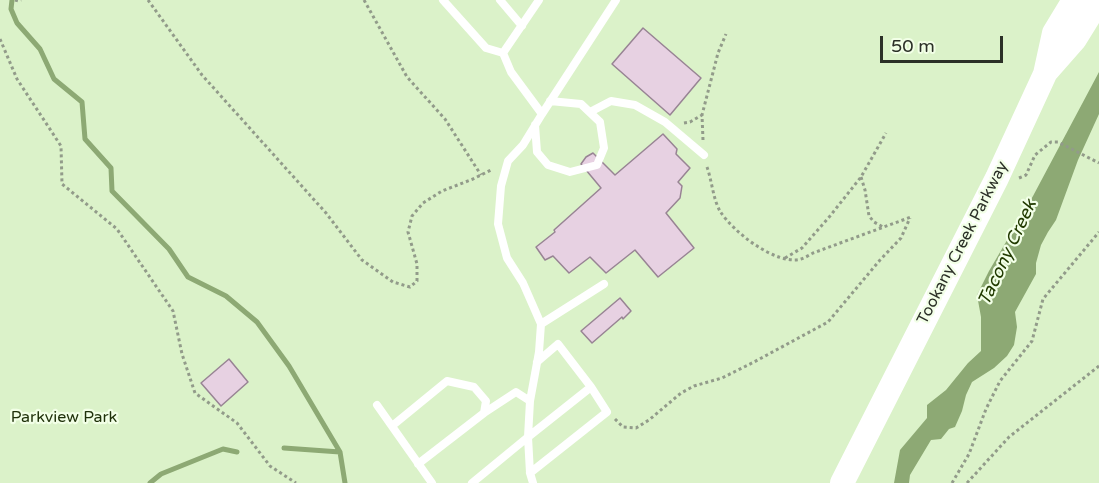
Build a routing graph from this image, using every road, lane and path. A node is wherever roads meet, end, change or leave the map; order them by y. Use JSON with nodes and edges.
{"nodes":[{"id":1,"x":148,"y":0,"type":"edge"},
{"id":2,"x":364,"y":0,"type":"edge"},
{"id":3,"x":443,"y":0,"type":"edge"},
{"id":4,"x":500,"y":0,"type":"edge"},
{"id":5,"x":539,"y":0,"type":"edge"},
{"id":6,"x":615,"y":0,"type":"edge"},
{"id":7,"x":1074,"y":0,"type":"edge"},
{"id":8,"x":1099,"y":0,"type":"edge"},
{"id":9,"x":522,"y":26,"type":"junction"},
{"id":10,"x":726,"y":34,"type":"dead end"},
{"id":11,"x":0,"y":39,"type":"edge"},
{"id":12,"x":503,"y":53,"type":"junction"},
{"id":13,"x":1045,"y":74,"type":"junction"},
{"id":14,"x":550,"y":101,"type":"junction"},
{"id":15,"x":590,"y":112,"type":"junction"},
{"id":16,"x":542,"y":114,"type":"junction"},
{"id":17,"x":702,"y":115,"type":"junction"},
{"id":18,"x":535,"y":125,"type":"junction"},
{"id":19,"x":670,"y":127,"type":"junction"},
{"id":20,"x":886,"y":133,"type":"dead end"},
{"id":21,"x":704,"y":155,"type":"junction"},
{"id":22,"x":508,"y":161,"type":"junction"},
{"id":23,"x":1099,"y":163,"type":"edge"},
{"id":24,"x":482,"y":175,"type":"junction"},
{"id":25,"x":861,"y":177,"type":"junction"},
{"id":26,"x":997,"y":178,"type":"junction"},
{"id":27,"x":883,"y":227,"type":"junction"},
{"id":28,"x":1099,"y":232,"type":"edge"},
{"id":29,"x":783,"y":259,"type":"junction"},
{"id":30,"x":604,"y":284,"type":"dead end"},
{"id":31,"x":541,"y":324,"type":"junction"},
{"id":32,"x":537,"y":362,"type":"junction"},
{"id":33,"x":1099,"y":366,"type":"edge"},
{"id":34,"x":591,"y":387,"type":"junction"},
{"id":35,"x":530,"y":401,"type":"junction"},
{"id":36,"x":377,"y":405,"type":"dead end"},
{"id":37,"x":608,"y":412,"type":"junction"},
{"id":38,"x":484,"y":413,"type":"junction"},
{"id":39,"x":392,"y":426,"type":"junction"},
{"id":40,"x":528,"y":437,"type":"junction"},
{"id":41,"x":418,"y":464,"type":"junction"},
{"id":42,"x":530,"y":473,"type":"junction"},
{"id":43,"x":296,"y":483,"type":"edge"},
{"id":44,"x":432,"y":483,"type":"edge"},
{"id":45,"x":472,"y":483,"type":"edge"},
{"id":46,"x":533,"y":483,"type":"edge"},
{"id":47,"x":842,"y":483,"type":"edge"},
{"id":48,"x":952,"y":483,"type":"edge"},
{"id":49,"x":967,"y":483,"type":"edge"}],
"edges":[{"from":1,"to":24,"type":"path"},
{"from":2,"to":24,"type":"path"},
{"from":3,"to":12,"type":"lane"},
{"from":4,"to":9,"type":"lane"},
{"from":5,"to":9,"type":"lane"},
{"from":6,"to":14,"type":"lane"},
{"from":7,"to":13,"type":"main road","name":"Tookany Creek Parkway"},
{"from":8,"to":13,"type":"main road"},
{"from":9,"to":12,"type":"lane"},
{"from":10,"to":17,"type":"path"},
{"from":11,"to":43,"type":"path"},
{"from":12,"to":16,"type":"lane"},
{"from":13,"to":26,"type":"main road","name":"Tookany Creek Parkway"},
{"from":14,"to":15,"type":"lane"},
{"from":14,"to":16,"type":"lane"},
{"from":15,"to":18,"type":"lane"},
{"from":15,"to":19,"type":"lane"},
{"from":16,"to":18,"type":"lane"},
{"from":17,"to":19,"type":"path"},
{"from":17,"to":21,"type":"path"},
{"from":18,"to":22,"type":"lane"},
{"from":19,"to":21,"type":"lane"},
{"from":20,"to":25,"type":"path"},
{"from":21,"to":29,"type":"path"},
{"from":22,"to":24,"type":"path"},
{"from":22,"to":31,"type":"lane"},
{"from":23,"to":26,"type":"path"},
{"from":25,"to":27,"type":"path"},
{"from":25,"to":29,"type":"path"},
{"from":26,"to":47,"type":"main road","name":"Tookany Creek Parkway"},
{"from":27,"to":29,"type":"path"},
{"from":27,"to":37,"type":"path"},
{"from":28,"to":48,"type":"path"},
{"from":30,"to":31,"type":"lane"},
{"from":31,"to":32,"type":"lane"},
{"from":32,"to":34,"type":"lane"},
{"from":32,"to":35,"type":"lane"},
{"from":33,"to":49,"type":"path"},
{"from":34,"to":37,"type":"lane"},
{"from":34,"to":40,"type":"lane"},
{"from":35,"to":38,"type":"lane"},
{"from":35,"to":40,"type":"lane"},
{"from":36,"to":39,"type":"lane"},
{"from":37,"to":42,"type":"lane"},
{"from":38,"to":39,"type":"lane"},
{"from":38,"to":41,"type":"lane"},
{"from":39,"to":41,"type":"lane"},
{"from":40,"to":42,"type":"lane"},
{"from":40,"to":45,"type":"lane"},
{"from":41,"to":44,"type":"lane"},
{"from":42,"to":46,"type":"lane"}]}
